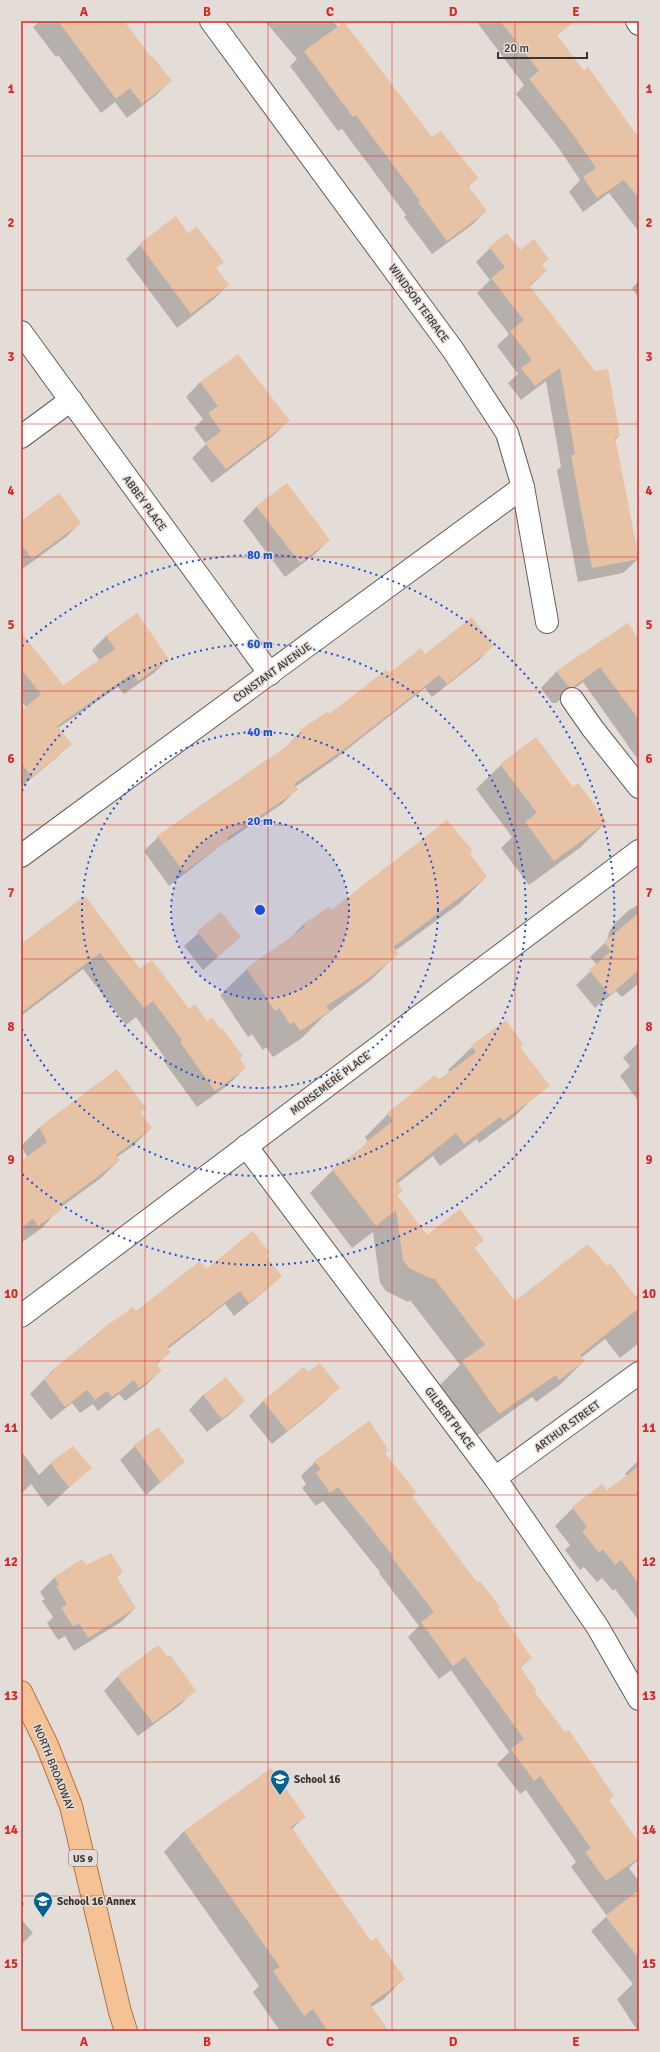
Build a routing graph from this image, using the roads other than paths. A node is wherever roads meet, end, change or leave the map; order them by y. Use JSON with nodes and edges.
{"nodes":[{"id":1,"x":211,"y":21,"type":"edge"},
{"id":2,"x":637,"y":21,"type":"edge"},
{"id":3,"x":639,"y":24,"type":"edge"},
{"id":4,"x":21,"y":332,"type":"edge"},
{"id":5,"x":71,"y":400,"type":"junction"},
{"id":6,"x":21,"y":438,"type":"edge"},
{"id":7,"x":523,"y":487,"type":"junction"},
{"id":8,"x":547,"y":622,"type":"dead end"},
{"id":9,"x":270,"y":674,"type":"junction"},
{"id":10,"x":572,"y":699,"type":"dead end"},
{"id":11,"x":639,"y":786,"type":"edge"},
{"id":12,"x":639,"y":852,"type":"edge"},
{"id":13,"x":21,"y":856,"type":"edge"},
{"id":14,"x":246,"y":1146,"type":"junction"},
{"id":15,"x":21,"y":1316,"type":"edge"},
{"id":16,"x":639,"y":1373,"type":"edge"},
{"id":17,"x":495,"y":1478,"type":"junction"},
{"id":18,"x":21,"y":1692,"type":"edge"},
{"id":19,"x":639,"y":1699,"type":"edge"},
{"id":20,"x":126,"y":2031,"type":"edge"}],
"edges":[{"from":1,"to":7,"type":"street","name":"WINDSOR TERRACE"},
{"from":2,"to":3,"type":"street"},
{"from":4,"to":5,"type":"street","name":"ABBEY PLACE"},
{"from":5,"to":6,"type":"street"},
{"from":5,"to":9,"type":"street","name":"ABBEY PLACE"},
{"from":7,"to":8,"type":"street","name":"WINDSOR TERRACE"},
{"from":7,"to":9,"type":"street","name":"CONSTANT AVENUE"},
{"from":9,"to":13,"type":"street","name":"CONSTANT AVENUE"},
{"from":10,"to":11,"type":"street"},
{"from":12,"to":14,"type":"street","name":"MORSEMERE PLACE"},
{"from":14,"to":15,"type":"street","name":"MORSEMERE PLACE"},
{"from":14,"to":17,"type":"street","name":"GILBERT PLACE"},
{"from":16,"to":17,"type":"street","name":"ARTHUR STREET"},
{"from":17,"to":19,"type":"street","name":"GILBERT PLACE"},
{"from":18,"to":20,"type":"main road","name":"NORTH BROADWAY","number":"US 9"}]}
